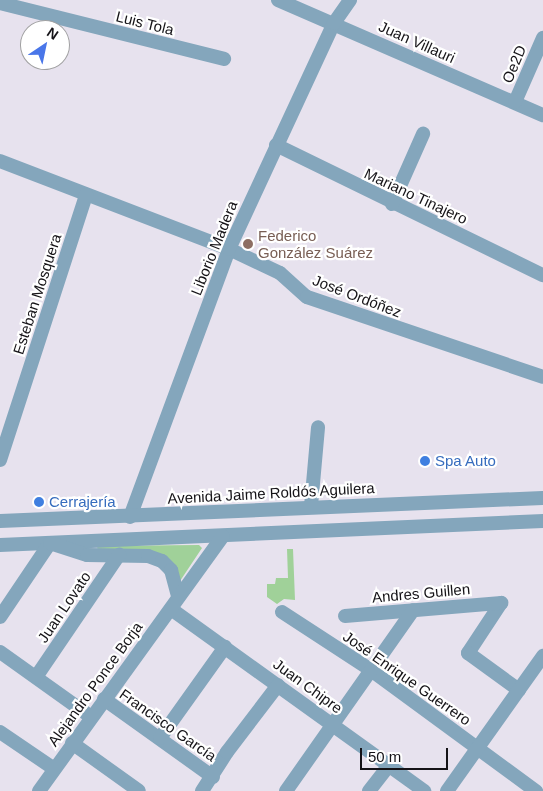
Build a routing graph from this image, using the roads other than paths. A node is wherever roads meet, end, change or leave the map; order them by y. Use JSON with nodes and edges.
{"nodes":[{"id":1,"x":278,"y":0,"type":"edge"},
{"id":2,"x":350,"y":0,"type":"edge"},
{"id":3,"x":0,"y":3,"type":"edge"},
{"id":4,"x":334,"y":23,"type":"junction"},
{"id":5,"x":543,"y":38,"type":"edge"},
{"id":6,"x":224,"y":59,"type":"dead end"},
{"id":7,"x":515,"y":102,"type":"junction"},
{"id":8,"x":543,"y":115,"type":"edge"},
{"id":9,"x":423,"y":134,"type":"dead end"},
{"id":10,"x":276,"y":145,"type":"junction"},
{"id":11,"x":0,"y":162,"type":"edge"},
{"id":12,"x":86,"y":195,"type":"junction"},
{"id":13,"x":392,"y":204,"type":"junction"},
{"id":14,"x":230,"y":249,"type":"junction"},
{"id":15,"x":543,"y":275,"type":"edge"},
{"id":16,"x":543,"y":377,"type":"edge"},
{"id":17,"x":318,"y":427,"type":"dead end"},
{"id":18,"x":0,"y":460,"type":"edge"},
{"id":19,"x":528,"y":498,"type":"junction"},
{"id":20,"x":543,"y":498,"type":"edge"},
{"id":21,"x":429,"y":502,"type":"junction"},
{"id":22,"x":312,"y":506,"type":"junction"},
{"id":23,"x":130,"y":517,"type":"junction"},
{"id":24,"x":0,"y":522,"type":"edge"},
{"id":25,"x":539,"y":522,"type":"edge"},
{"id":26,"x":431,"y":526,"type":"junction"},
{"id":27,"x":223,"y":536,"type":"junction"},
{"id":28,"x":50,"y":543,"type":"junction"},
{"id":29,"x":0,"y":545,"type":"edge"},
{"id":30,"x":119,"y":555,"type":"junction"},
{"id":31,"x":175,"y":603,"type":"junction"},
{"id":32,"x":413,"y":610,"type":"junction"},
{"id":33,"x":282,"y":612,"type":"dead end"},
{"id":34,"x":345,"y":616,"type":"dead end"},
{"id":35,"x":0,"y":617,"type":"edge"},
{"id":36,"x":225,"y":647,"type":"junction"},
{"id":37,"x":0,"y":652,"type":"edge"},
{"id":38,"x":543,"y":656,"type":"edge"},
{"id":39,"x":371,"y":670,"type":"junction"},
{"id":40,"x":36,"y":677,"type":"junction"},
{"id":41,"x":278,"y":685,"type":"junction"},
{"id":42,"x":519,"y":690,"type":"junction"},
{"id":43,"x":104,"y":699,"type":"junction"},
{"id":44,"x":91,"y":717,"type":"junction"},
{"id":45,"x":334,"y":725,"type":"junction"},
{"id":46,"x":0,"y":732,"type":"edge"},
{"id":47,"x":160,"y":738,"type":"junction"},
{"id":48,"x":72,"y":743,"type":"junction"},
{"id":49,"x":478,"y":748,"type":"junction"},
{"id":50,"x":389,"y":765,"type":"junction"},
{"id":51,"x":54,"y":768,"type":"junction"},
{"id":52,"x":213,"y":777,"type":"junction"},
{"id":53,"x":543,"y":780,"type":"edge"},
{"id":54,"x":41,"y":790,"type":"edge"},
{"id":55,"x":139,"y":791,"type":"edge"},
{"id":56,"x":202,"y":791,"type":"edge"},
{"id":57,"x":286,"y":791,"type":"edge"},
{"id":58,"x":370,"y":791,"type":"edge"},
{"id":59,"x":424,"y":791,"type":"edge"},
{"id":60,"x":447,"y":791,"type":"edge"},
{"id":61,"x":536,"y":791,"type":"edge"}],
"edges":[{"from":1,"to":4,"type":"street","name":"Juan Villauri"},
{"from":2,"to":4,"type":"street","name":"Liborio Madera"},
{"from":3,"to":6,"type":"street","name":"Luis Tola"},
{"from":4,"to":7,"type":"street","name":"Juan Villauri"},
{"from":4,"to":10,"type":"street","name":"Liborio Madera"},
{"from":5,"to":7,"type":"street","name":"Oe2D"},
{"from":7,"to":8,"type":"street","name":"Juan Villauri"},
{"from":9,"to":13,"type":"street"},
{"from":10,"to":13,"type":"street","name":"Mariano Tinajero"},
{"from":10,"to":14,"type":"street","name":"Liborio Madera"},
{"from":11,"to":12,"type":"street","name":"José Ordóñez"},
{"from":12,"to":14,"type":"street","name":"José Ordóñez"},
{"from":12,"to":18,"type":"street","name":"Esteban Mosquera"},
{"from":13,"to":15,"type":"street","name":"Mariano Tinajero"},
{"from":14,"to":16,"type":"street","name":"José Ordóñez"},
{"from":14,"to":23,"type":"street","name":"Liborio Madera"},
{"from":17,"to":22,"type":"street"},
{"from":19,"to":20,"type":"street","name":"Avenida Jaime Roldós Aguilera"},
{"from":19,"to":21,"type":"street","name":"Avenida Jaime Roldós Aguilera"},
{"from":19,"to":25,"type":"street"},
{"from":21,"to":22,"type":"street","name":"Avenida Jaime Roldós Aguilera"},
{"from":21,"to":26,"type":"street"},
{"from":22,"to":23,"type":"street","name":"Avenida Jaime Roldós Aguilera"},
{"from":23,"to":24,"type":"street","name":"Avenida Jaime Roldós Aguilera"},
{"from":25,"to":26,"type":"street"},
{"from":26,"to":27,"type":"street"},
{"from":27,"to":28,"type":"street"},
{"from":27,"to":31,"type":"street","name":"Alejandro Ponce Borja"},
{"from":28,"to":29,"type":"street"},
{"from":28,"to":30,"type":"street"},
{"from":28,"to":35,"type":"street"},
{"from":30,"to":31,"type":"street"},
{"from":30,"to":40,"type":"street","name":"Juan Lovato"},
{"from":31,"to":36,"type":"street","name":"Juan Chipre"},
{"from":31,"to":43,"type":"street","name":"Alejandro Ponce Borja"},
{"from":32,"to":34,"type":"street","name":"Andres Guillen"},
{"from":32,"to":39,"type":"street"},
{"from":32,"to":42,"type":"street","name":"Andres Guillen"},
{"from":33,"to":39,"type":"street","name":"José Enrique Guerrero"},
{"from":36,"to":41,"type":"street","name":"Juan Chipre"},
{"from":36,"to":47,"type":"street"},
{"from":37,"to":40,"type":"street"},
{"from":38,"to":42,"type":"street"},
{"from":39,"to":45,"type":"street"},
{"from":39,"to":49,"type":"street","name":"José Enrique Guerrero"},
{"from":40,"to":44,"type":"street"},
{"from":41,"to":45,"type":"street","name":"Juan Chipre"},
{"from":41,"to":52,"type":"street"},
{"from":42,"to":49,"type":"street"},
{"from":43,"to":44,"type":"street","name":"Alejandro Ponce Borja"},
{"from":43,"to":47,"type":"street","name":"Francisco García"},
{"from":44,"to":48,"type":"street","name":"Alejandro Ponce Borja"},
{"from":45,"to":50,"type":"street","name":"Juan Chipre"},
{"from":45,"to":57,"type":"street"},
{"from":46,"to":51,"type":"street"},
{"from":47,"to":52,"type":"street","name":"Francisco García"},
{"from":48,"to":51,"type":"street","name":"Alejandro Ponce Borja"},
{"from":48,"to":55,"type":"street"},
{"from":49,"to":60,"type":"street"},
{"from":49,"to":61,"type":"street","name":"José Enrique Guerrero"},
{"from":50,"to":58,"type":"street"},
{"from":50,"to":59,"type":"street","name":"Juan Chipre"},
{"from":51,"to":54,"type":"street","name":"Alejandro Ponce Borja"},
{"from":52,"to":56,"type":"street"},
{"from":53,"to":61,"type":"street"}]}
